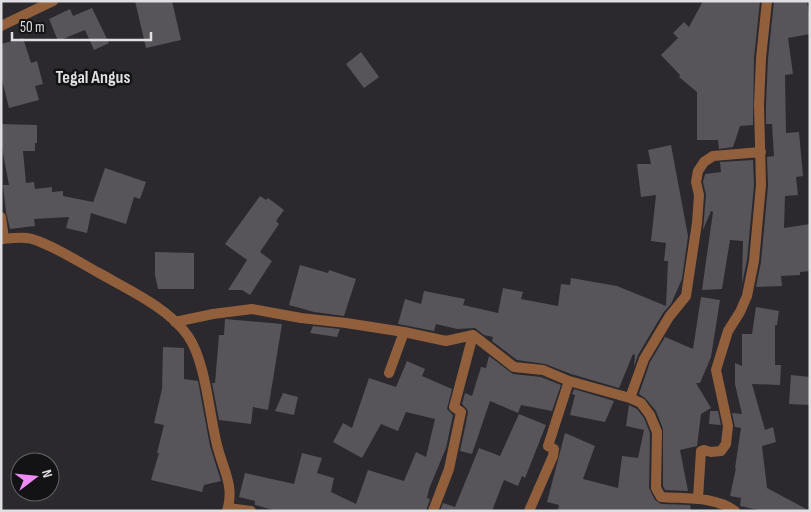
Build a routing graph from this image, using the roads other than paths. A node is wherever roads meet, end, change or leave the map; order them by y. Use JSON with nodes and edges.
{"nodes":[{"id":1,"x":53,"y":1,"type":"edge"},
{"id":2,"x":767,"y":1,"type":"edge"},
{"id":3,"x":1,"y":26,"type":"edge"},
{"id":4,"x":761,"y":152,"type":"junction"},
{"id":5,"x":1,"y":218,"type":"edge"},
{"id":6,"x":2,"y":239,"type":"edge"},
{"id":7,"x":175,"y":322,"type":"junction"},
{"id":8,"x":404,"y":332,"type":"junction"},
{"id":9,"x":473,"y":335,"type":"junction"},
{"id":10,"x":389,"y":373,"type":"dead end"},
{"id":11,"x":569,"y":381,"type":"junction"},
{"id":12,"x":630,"y":398,"type":"junction"},
{"id":13,"x":698,"y":498,"type":"junction"},
{"id":14,"x":227,"y":509,"type":"edge"},
{"id":15,"x":251,"y":511,"type":"edge"},
{"id":16,"x":433,"y":511,"type":"edge"},
{"id":17,"x":529,"y":511,"type":"edge"},
{"id":18,"x":735,"y":511,"type":"edge"}],
"edges":[{"from":1,"to":3,"type":"street"},
{"from":2,"to":4,"type":"street"},
{"from":4,"to":12,"type":"street"},
{"from":4,"to":13,"type":"street"},
{"from":5,"to":6,"type":"street"},
{"from":6,"to":7,"type":"street"},
{"from":7,"to":8,"type":"street"},
{"from":7,"to":14,"type":"street"},
{"from":8,"to":9,"type":"street"},
{"from":8,"to":10,"type":"street"},
{"from":9,"to":11,"type":"street"},
{"from":9,"to":16,"type":"street"},
{"from":11,"to":12,"type":"street"},
{"from":11,"to":17,"type":"street"},
{"from":12,"to":13,"type":"street"},
{"from":13,"to":18,"type":"street"},
{"from":14,"to":15,"type":"street"}]}
